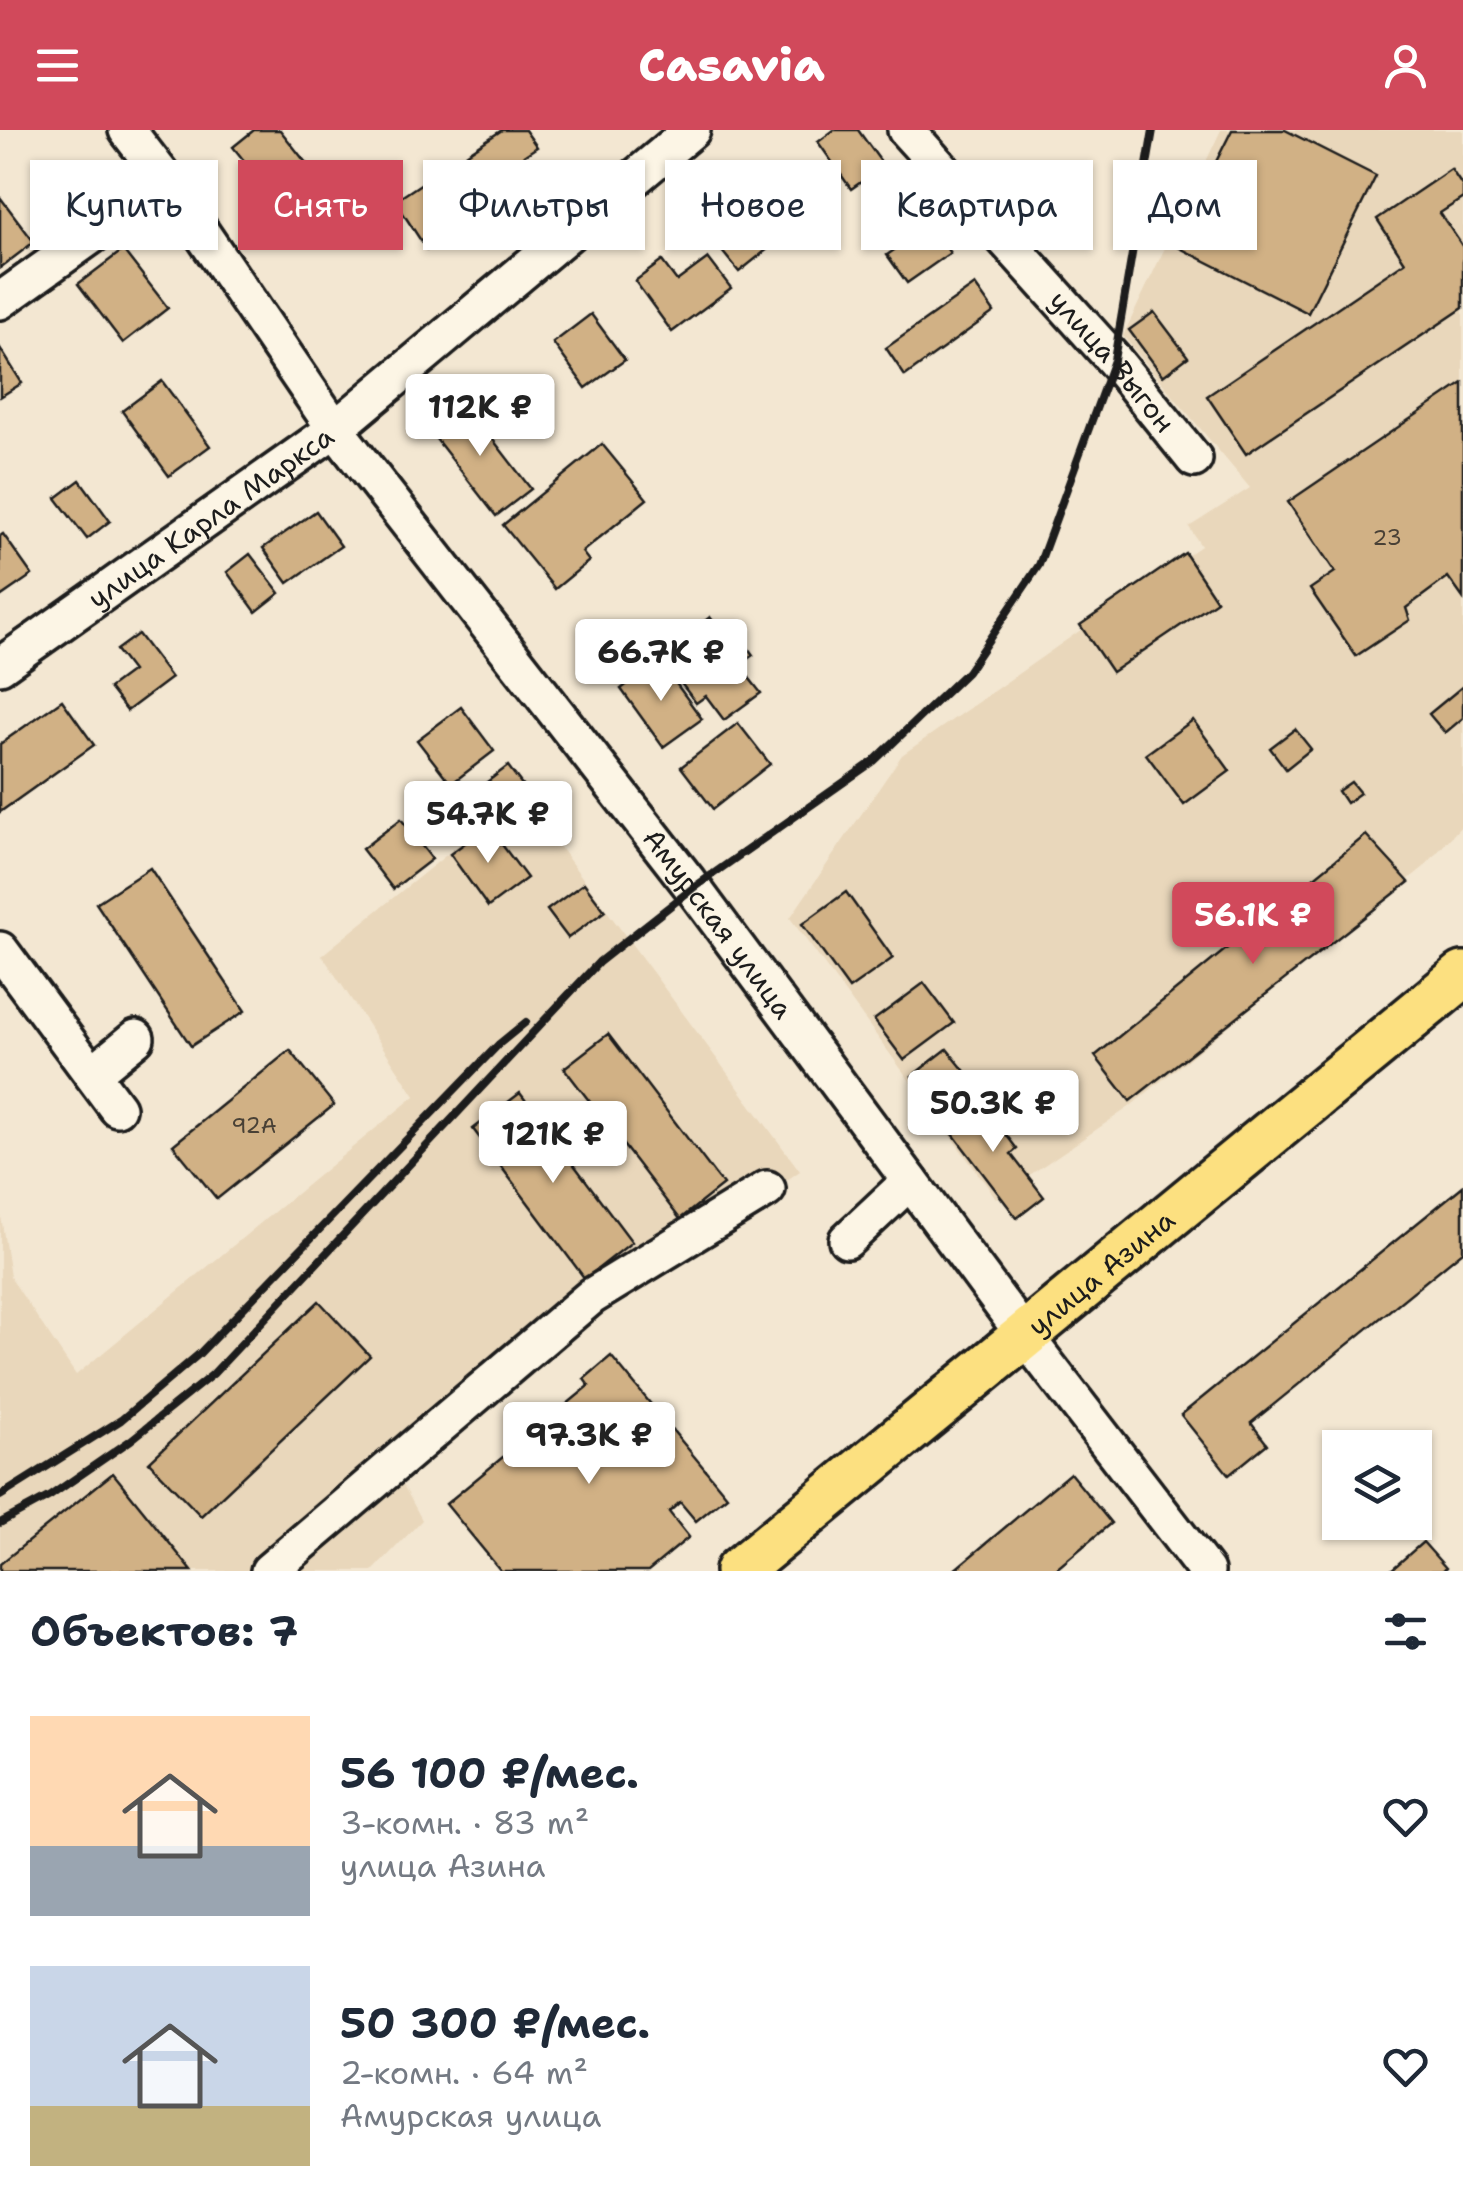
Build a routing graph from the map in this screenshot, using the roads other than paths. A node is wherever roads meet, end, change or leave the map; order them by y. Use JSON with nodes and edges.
{"nodes":[{"id":1,"x":128,"y":130,"type":"edge"},
{"id":2,"x":692,"y":130,"type":"edge"},
{"id":3,"x":906,"y":130,"type":"edge"},
{"id":4,"x":150,"y":160,"type":"edge"},
{"id":5,"x":72,"y":250,"type":"edge"},
{"id":6,"x":213,"y":250,"type":"edge"},
{"id":7,"x":0,"y":301,"type":"edge"},
{"id":8,"x":335,"y":429,"type":"junction"},
{"id":9,"x":1194,"y":459,"type":"dead end"},
{"id":10,"x":0,"y":666,"type":"edge"},
{"id":11,"x":0,"y":950,"type":"edge"},
{"id":12,"x":1463,"y":975,"type":"edge"},
{"id":13,"x":136,"y":1038,"type":"dead end"},
{"id":14,"x":92,"y":1074,"type":"junction"},
{"id":15,"x":117,"y":1108,"type":"dead end"},
{"id":16,"x":910,"y":1182,"type":"junction"},
{"id":17,"x":766,"y":1189,"type":"dead end"},
{"id":18,"x":847,"y":1240,"type":"dead end"},
{"id":19,"x":1026,"y":1336,"type":"junction"},
{"id":20,"x":268,"y":1571,"type":"edge"},
{"id":21,"x":738,"y":1571,"type":"edge"},
{"id":22,"x":1206,"y":1571,"type":"edge"}],
"edges":[{"from":1,"to":4,"type":"street","name":"Амурская улица"},
{"from":2,"to":8,"type":"street","name":"улица Карла Маркса"},
{"from":3,"to":9,"type":"street","name":"улица Выгон"},
{"from":5,"to":7,"type":"street"},
{"from":6,"to":8,"type":"street","name":"Амурская улица"},
{"from":8,"to":10,"type":"street","name":"улица Карла Маркса"},
{"from":8,"to":16,"type":"street","name":"Амурская улица"},
{"from":11,"to":14,"type":"street"},
{"from":12,"to":19,"type":"main road","name":"улица Азина"},
{"from":13,"to":14,"type":"street"},
{"from":14,"to":15,"type":"street"},
{"from":16,"to":18,"type":"street"},
{"from":16,"to":19,"type":"street","name":"Амурская улица"},
{"from":17,"to":20,"type":"street"},
{"from":19,"to":21,"type":"main road","name":"улица Азина"},
{"from":19,"to":22,"type":"street","name":"Амурская улица"}]}
